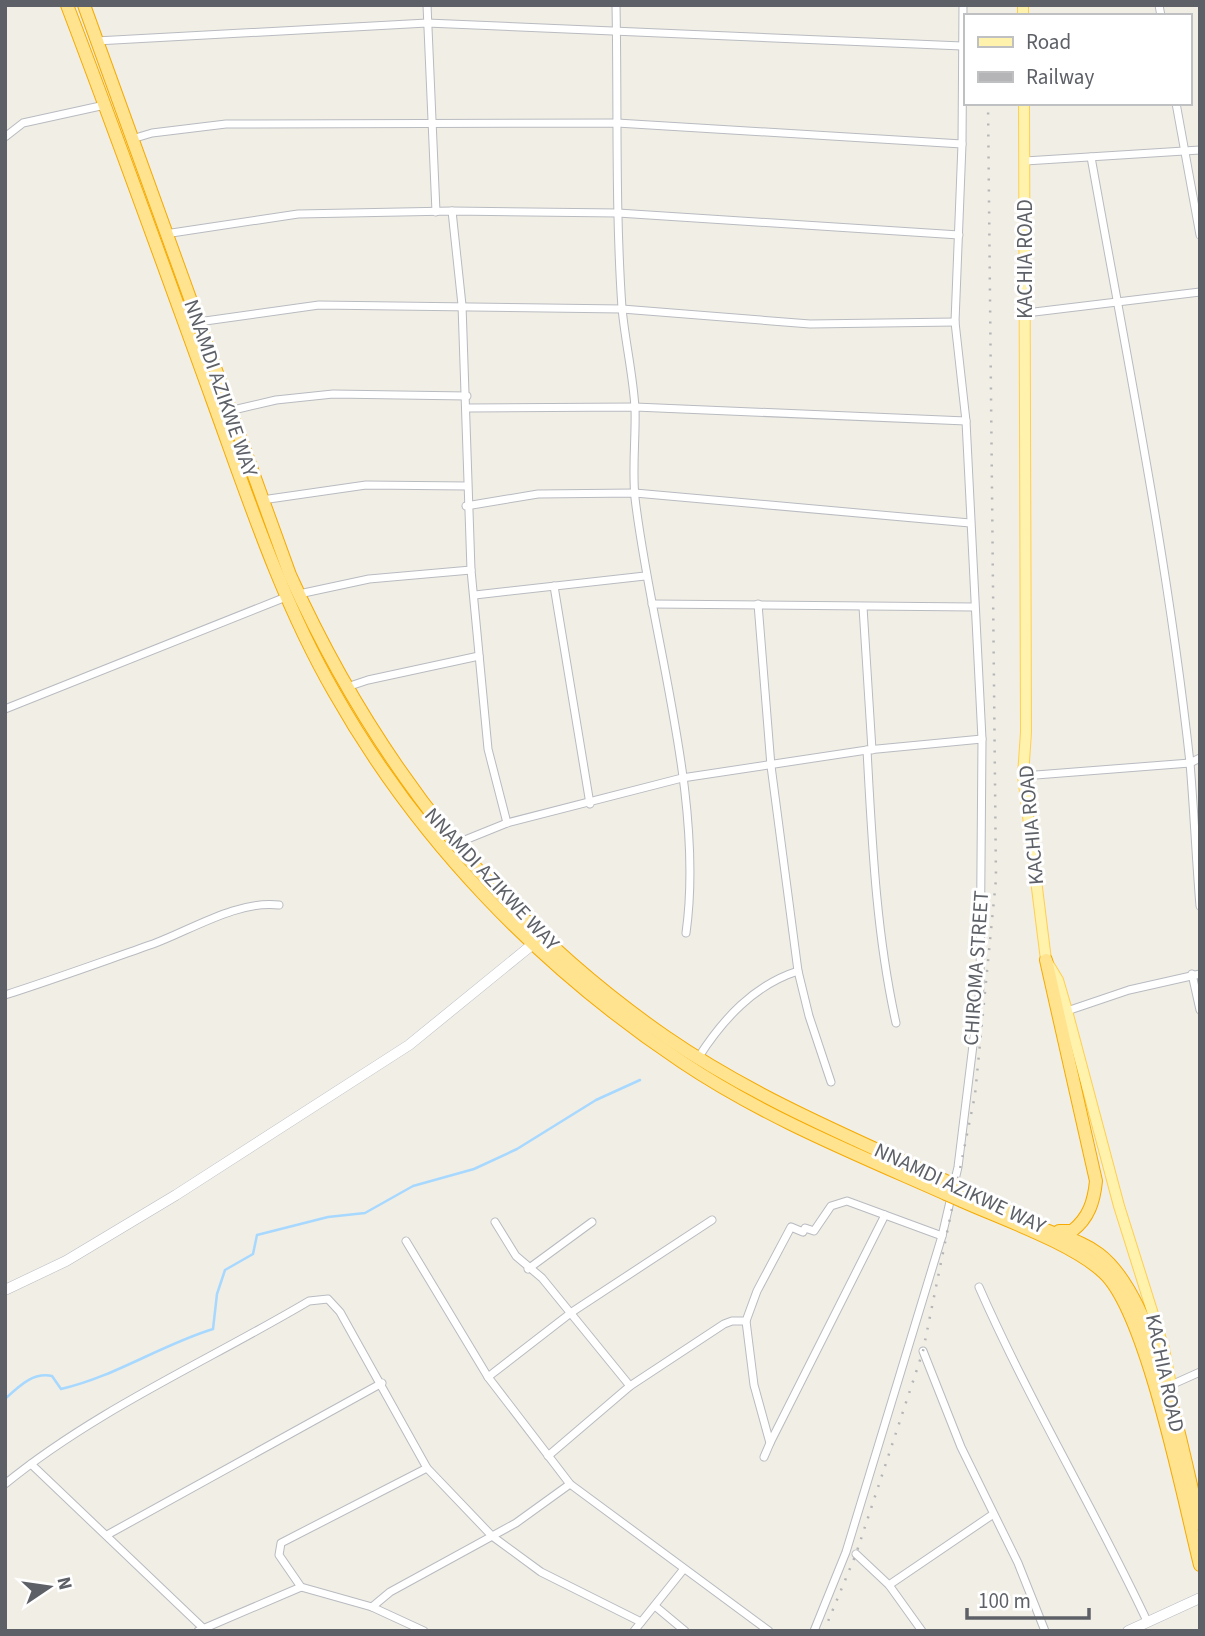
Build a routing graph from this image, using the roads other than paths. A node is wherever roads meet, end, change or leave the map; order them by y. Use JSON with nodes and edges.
{"nodes":[{"id":1,"x":67,"y":5,"type":"edge"},
{"id":2,"x":83,"y":5,"type":"edge"},
{"id":3,"x":426,"y":5,"type":"edge"},
{"id":4,"x":616,"y":5,"type":"edge"},
{"id":5,"x":963,"y":5,"type":"edge"},
{"id":6,"x":427,"y":23,"type":"junction"},
{"id":7,"x":616,"y":29,"type":"junction"},
{"id":8,"x":96,"y":41,"type":"junction"},
{"id":9,"x":962,"y":46,"type":"junction"},
{"id":10,"x":105,"y":104,"type":"junction"},
{"id":11,"x":1024,"y":105,"type":"edge"},
{"id":12,"x":1176,"y":105,"type":"edge"},
{"id":13,"x":430,"y":122,"type":"junction"},
{"id":14,"x":617,"y":122,"type":"junction"},
{"id":15,"x":5,"y":137,"type":"edge"},
{"id":16,"x":131,"y":140,"type":"junction"},
{"id":17,"x":962,"y":144,"type":"junction"},
{"id":18,"x":1184,"y":149,"type":"junction"},
{"id":19,"x":1200,"y":150,"type":"edge"},
{"id":20,"x":1091,"y":157,"type":"junction"},
{"id":21,"x":1025,"y":161,"type":"junction"},
{"id":22,"x":452,"y":211,"type":"junction"},
{"id":23,"x":436,"y":212,"type":"junction"},
{"id":24,"x":618,"y":213,"type":"junction"},
{"id":25,"x":165,"y":234,"type":"junction"},
{"id":26,"x":1200,"y":235,"type":"edge"},
{"id":27,"x":959,"y":236,"type":"junction"},
{"id":28,"x":1200,"y":292,"type":"edge"},
{"id":29,"x":1117,"y":304,"type":"junction"},
{"id":30,"x":463,"y":305,"type":"junction"},
{"id":31,"x":622,"y":309,"type":"junction"},
{"id":32,"x":1026,"y":313,"type":"junction"},
{"id":33,"x":198,"y":322,"type":"junction"},
{"id":34,"x":955,"y":322,"type":"junction"},
{"id":35,"x":467,"y":396,"type":"junction"},
{"id":36,"x":635,"y":407,"type":"junction"},
{"id":37,"x":468,"y":408,"type":"junction"},
{"id":38,"x":229,"y":411,"type":"junction"},
{"id":39,"x":966,"y":421,"type":"junction"},
{"id":40,"x":467,"y":486,"type":"junction"},
{"id":41,"x":635,"y":493,"type":"junction"},
{"id":42,"x":261,"y":500,"type":"junction"},
{"id":43,"x":467,"y":506,"type":"junction"},
{"id":44,"x":970,"y":523,"type":"junction"},
{"id":45,"x":471,"y":570,"type":"junction"},
{"id":46,"x":645,"y":576,"type":"junction"},
{"id":47,"x":554,"y":586,"type":"junction"},
{"id":48,"x":292,"y":595,"type":"junction"},
{"id":49,"x":475,"y":595,"type":"junction"},
{"id":50,"x":652,"y":604,"type":"junction"},
{"id":51,"x":758,"y":604,"type":"junction"},
{"id":52,"x":863,"y":607,"type":"junction"},
{"id":53,"x":974,"y":607,"type":"junction"},
{"id":54,"x":479,"y":656,"type":"junction"},
{"id":55,"x":347,"y":687,"type":"junction"},
{"id":56,"x":5,"y":709,"type":"edge"},
{"id":57,"x":982,"y":739,"type":"junction"},
{"id":58,"x":870,"y":750,"type":"junction"},
{"id":59,"x":1200,"y":758,"type":"edge"},
{"id":60,"x":1189,"y":763,"type":"junction"},
{"id":61,"x":771,"y":765,"type":"junction"},
{"id":62,"x":1023,"y":776,"type":"junction"},
{"id":63,"x":682,"y":778,"type":"junction"},
{"id":64,"x":590,"y":804,"type":"junction"},
{"id":65,"x":507,"y":823,"type":"junction"},
{"id":66,"x":454,"y":844,"type":"junction"},
{"id":67,"x":279,"y":905,"type":"dead end"},
{"id":68,"x":1200,"y":906,"type":"edge"},
{"id":69,"x":686,"y":933,"type":"dead end"},
{"id":70,"x":533,"y":944,"type":"junction"},
{"id":71,"x":1046,"y":960,"type":"junction"},
{"id":72,"x":799,"y":971,"type":"junction"},
{"id":73,"x":1196,"y":974,"type":"edge"},
{"id":74,"x":5,"y":995,"type":"edge"},
{"id":75,"x":1200,"y":1010,"type":"edge"},
{"id":76,"x":1067,"y":1011,"type":"junction"},
{"id":77,"x":896,"y":1023,"type":"dead end"},
{"id":78,"x":698,"y":1058,"type":"junction"},
{"id":79,"x":831,"y":1082,"type":"dead end"},
{"id":80,"x":947,"y":1188,"type":"junction"},
{"id":81,"x":963,"y":1195,"type":"junction"},
{"id":82,"x":884,"y":1215,"type":"junction"},
{"id":83,"x":712,"y":1220,"type":"dead end"},
{"id":84,"x":495,"y":1222,"type":"dead end"},
{"id":85,"x":592,"y":1222,"type":"dead end"},
{"id":86,"x":1047,"y":1230,"type":"junction"},
{"id":87,"x":942,"y":1236,"type":"junction"},
{"id":88,"x":406,"y":1241,"type":"dead end"},
{"id":89,"x":528,"y":1269,"type":"junction"},
{"id":90,"x":979,"y":1287,"type":"dead end"},
{"id":91,"x":5,"y":1290,"type":"edge"},
{"id":92,"x":572,"y":1312,"type":"junction"},
{"id":93,"x":746,"y":1321,"type":"junction"},
{"id":94,"x":923,"y":1351,"type":"dead end"},
{"id":95,"x":1200,"y":1372,"type":"edge"},
{"id":96,"x":488,"y":1377,"type":"junction"},
{"id":97,"x":382,"y":1383,"type":"junction"},
{"id":98,"x":1171,"y":1385,"type":"junction"},
{"id":99,"x":630,"y":1386,"type":"junction"},
{"id":100,"x":1169,"y":1403,"type":"junction"},
{"id":101,"x":769,"y":1443,"type":"junction"},
{"id":102,"x":548,"y":1456,"type":"junction"},
{"id":103,"x":764,"y":1457,"type":"dead end"},
{"id":104,"x":31,"y":1464,"type":"junction"},
{"id":105,"x":427,"y":1468,"type":"junction"},
{"id":106,"x":5,"y":1484,"type":"edge"},
{"id":107,"x":570,"y":1484,"type":"junction"},
{"id":108,"x":992,"y":1515,"type":"junction"},
{"id":109,"x":1200,"y":1524,"type":"edge"},
{"id":110,"x":107,"y":1535,"type":"junction"},
{"id":111,"x":492,"y":1536,"type":"junction"},
{"id":112,"x":856,"y":1554,"type":"dead end"},
{"id":113,"x":1200,"y":1565,"type":"edge"},
{"id":114,"x":683,"y":1570,"type":"junction"},
{"id":115,"x":889,"y":1585,"type":"junction"},
{"id":116,"x":301,"y":1587,"type":"junction"},
{"id":117,"x":1200,"y":1598,"type":"edge"},
{"id":118,"x":655,"y":1606,"type":"junction"},
{"id":119,"x":372,"y":1608,"type":"junction"},
{"id":120,"x":641,"y":1622,"type":"junction"},
{"id":121,"x":1143,"y":1626,"type":"edge"},
{"id":122,"x":201,"y":1629,"type":"edge"},
{"id":123,"x":424,"y":1631,"type":"edge"},
{"id":124,"x":634,"y":1631,"type":"edge"},
{"id":125,"x":685,"y":1631,"type":"edge"},
{"id":126,"x":769,"y":1631,"type":"edge"},
{"id":127,"x":814,"y":1631,"type":"edge"},
{"id":128,"x":922,"y":1631,"type":"edge"},
{"id":129,"x":1045,"y":1631,"type":"edge"},
{"id":130,"x":1128,"y":1631,"type":"edge"}],
"edges":[{"from":1,"to":10,"type":"highway","name":"NNAMDI AZIKWE WAY"},
{"from":2,"to":8,"type":"highway","name":"NNAMDI AZIKWE WAY"},
{"from":3,"to":6,"type":"street"},
{"from":4,"to":7,"type":"street"},
{"from":5,"to":9,"type":"street","name":"CHIROMA STREET"},
{"from":6,"to":7,"type":"street"},
{"from":6,"to":8,"type":"street"},
{"from":6,"to":13,"type":"street"},
{"from":7,"to":9,"type":"street"},
{"from":7,"to":14,"type":"street"},
{"from":8,"to":16,"type":"highway","name":"NNAMDI AZIKWE WAY"},
{"from":9,"to":17,"type":"street","name":"CHIROMA STREET"},
{"from":10,"to":15,"type":"street"},
{"from":10,"to":48,"type":"highway","name":"NNAMDI AZIKWE WAY"},
{"from":11,"to":21,"type":"main road","name":"KACHIA ROAD"},
{"from":12,"to":18,"type":"street"},
{"from":13,"to":14,"type":"street"},
{"from":13,"to":16,"type":"street"},
{"from":13,"to":23,"type":"street"},
{"from":14,"to":17,"type":"street"},
{"from":14,"to":24,"type":"street"},
{"from":16,"to":25,"type":"highway","name":"NNAMDI AZIKWE WAY"},
{"from":17,"to":27,"type":"street","name":"CHIROMA STREET"},
{"from":18,"to":19,"type":"street"},
{"from":18,"to":20,"type":"street"},
{"from":18,"to":26,"type":"street"},
{"from":20,"to":21,"type":"street"},
{"from":20,"to":29,"type":"street"},
{"from":21,"to":32,"type":"main road","name":"KACHIA ROAD"},
{"from":22,"to":23,"type":"street"},
{"from":22,"to":24,"type":"street"},
{"from":22,"to":30,"type":"street"},
{"from":23,"to":25,"type":"street"},
{"from":24,"to":27,"type":"street"},
{"from":24,"to":31,"type":"street"},
{"from":25,"to":33,"type":"highway","name":"NNAMDI AZIKWE WAY"},
{"from":27,"to":34,"type":"street","name":"CHIROMA STREET"},
{"from":28,"to":29,"type":"street"},
{"from":29,"to":32,"type":"street"},
{"from":29,"to":60,"type":"street"},
{"from":30,"to":31,"type":"street"},
{"from":30,"to":33,"type":"street"},
{"from":30,"to":35,"type":"street"},
{"from":31,"to":34,"type":"street"},
{"from":31,"to":36,"type":"street"},
{"from":32,"to":62,"type":"main road","name":"KACHIA ROAD"},
{"from":33,"to":38,"type":"highway","name":"NNAMDI AZIKWE WAY"},
{"from":34,"to":39,"type":"street","name":"CHIROMA STREET"},
{"from":35,"to":37,"type":"street"},
{"from":35,"to":38,"type":"street"},
{"from":36,"to":37,"type":"street"},
{"from":36,"to":39,"type":"street"},
{"from":36,"to":41,"type":"street"},
{"from":37,"to":40,"type":"street"},
{"from":38,"to":42,"type":"highway","name":"NNAMDI AZIKWE WAY"},
{"from":39,"to":44,"type":"street","name":"CHIROMA STREET"},
{"from":40,"to":42,"type":"street"},
{"from":40,"to":43,"type":"street"},
{"from":41,"to":43,"type":"street"},
{"from":41,"to":44,"type":"street"},
{"from":41,"to":46,"type":"street"},
{"from":42,"to":48,"type":"highway","name":"NNAMDI AZIKWE WAY"},
{"from":43,"to":45,"type":"street"},
{"from":44,"to":53,"type":"street","name":"CHIROMA STREET"},
{"from":45,"to":48,"type":"street"},
{"from":45,"to":49,"type":"street"},
{"from":46,"to":47,"type":"street"},
{"from":46,"to":50,"type":"street"},
{"from":47,"to":49,"type":"street"},
{"from":47,"to":64,"type":"street"},
{"from":48,"to":55,"type":"highway","name":"NNAMDI AZIKWE WAY"},
{"from":48,"to":56,"type":"street"},
{"from":48,"to":70,"type":"highway","name":"NNAMDI AZIKWE WAY"},
{"from":49,"to":54,"type":"street"},
{"from":50,"to":51,"type":"street"},
{"from":50,"to":63,"type":"street"},
{"from":51,"to":52,"type":"street"},
{"from":51,"to":61,"type":"street"},
{"from":52,"to":53,"type":"street"},
{"from":52,"to":58,"type":"street"},
{"from":53,"to":57,"type":"street","name":"CHIROMA STREET"},
{"from":54,"to":55,"type":"street"},
{"from":54,"to":65,"type":"street"},
{"from":55,"to":66,"type":"highway","name":"NNAMDI AZIKWE WAY"},
{"from":57,"to":58,"type":"street"},
{"from":57,"to":87,"type":"street","name":"CHIROMA STREET"},
{"from":58,"to":61,"type":"street"},
{"from":58,"to":77,"type":"street"},
{"from":59,"to":60,"type":"street"},
{"from":60,"to":62,"type":"street"},
{"from":60,"to":68,"type":"street"},
{"from":61,"to":63,"type":"street"},
{"from":61,"to":72,"type":"street"},
{"from":62,"to":71,"type":"main road","name":"KACHIA ROAD"},
{"from":63,"to":64,"type":"street"},
{"from":63,"to":69,"type":"street"},
{"from":64,"to":65,"type":"street"},
{"from":65,"to":66,"type":"street"},
{"from":66,"to":78,"type":"highway","name":"NNAMDI AZIKWE WAY"},
{"from":67,"to":74,"type":"street"},
{"from":70,"to":80,"type":"highway","name":"NNAMDI AZIKWE WAY"},
{"from":70,"to":91,"type":"street"},
{"from":71,"to":76,"type":"main road","name":"KACHIA ROAD"},
{"from":71,"to":86,"type":"highway"},
{"from":72,"to":78,"type":"street"},
{"from":72,"to":79,"type":"street"},
{"from":73,"to":75,"type":"street"},
{"from":73,"to":76,"type":"street"},
{"from":76,"to":98,"type":"main road","name":"KACHIA ROAD"},
{"from":78,"to":80,"type":"highway","name":"NNAMDI AZIKWE WAY"},
{"from":80,"to":81,"type":"highway","name":"NNAMDI AZIKWE WAY","bridge":true},
{"from":81,"to":86,"type":"highway","name":"NNAMDI AZIKWE WAY"},
{"from":81,"to":113,"type":"highway","name":"KACHIA ROAD"},
{"from":82,"to":87,"type":"street"},
{"from":82,"to":93,"type":"street"},
{"from":82,"to":101,"type":"street"},
{"from":83,"to":92,"type":"street"},
{"from":84,"to":89,"type":"street"},
{"from":85,"to":89,"type":"street"},
{"from":86,"to":100,"type":"highway","name":"NNAMDI AZIKWE WAY"},
{"from":87,"to":127,"type":"street","name":"CHIROMA STREET"},
{"from":88,"to":96,"type":"street"},
{"from":89,"to":92,"type":"street"},
{"from":90,"to":121,"type":"street"},
{"from":92,"to":96,"type":"street"},
{"from":92,"to":99,"type":"street"},
{"from":93,"to":99,"type":"street"},
{"from":93,"to":101,"type":"street"},
{"from":94,"to":108,"type":"street"},
{"from":95,"to":98,"type":"street"},
{"from":96,"to":102,"type":"street"},
{"from":97,"to":104,"type":"street"},
{"from":97,"to":105,"type":"street"},
{"from":97,"to":110,"type":"street"},
{"from":98,"to":100,"type":"main road","name":"KACHIA ROAD"},
{"from":99,"to":102,"type":"street"},
{"from":100,"to":109,"type":"highway","name":"KACHIA ROAD"},
{"from":101,"to":103,"type":"street"},
{"from":102,"to":107,"type":"street"},
{"from":104,"to":106,"type":"street"},
{"from":104,"to":110,"type":"street"},
{"from":105,"to":111,"type":"street"},
{"from":105,"to":116,"type":"street"},
{"from":107,"to":111,"type":"street"},
{"from":107,"to":114,"type":"street"},
{"from":108,"to":115,"type":"street"},
{"from":108,"to":129,"type":"street"},
{"from":110,"to":122,"type":"street"},
{"from":111,"to":119,"type":"street"},
{"from":111,"to":120,"type":"street"},
{"from":112,"to":115,"type":"street"},
{"from":114,"to":118,"type":"street"},
{"from":114,"to":126,"type":"street"},
{"from":115,"to":128,"type":"street"},
{"from":116,"to":119,"type":"street"},
{"from":116,"to":122,"type":"street"},
{"from":117,"to":121,"type":"street"},
{"from":118,"to":120,"type":"street"},
{"from":118,"to":125,"type":"street"},
{"from":119,"to":123,"type":"street"},
{"from":120,"to":124,"type":"street"},
{"from":121,"to":130,"type":"street"}]}
